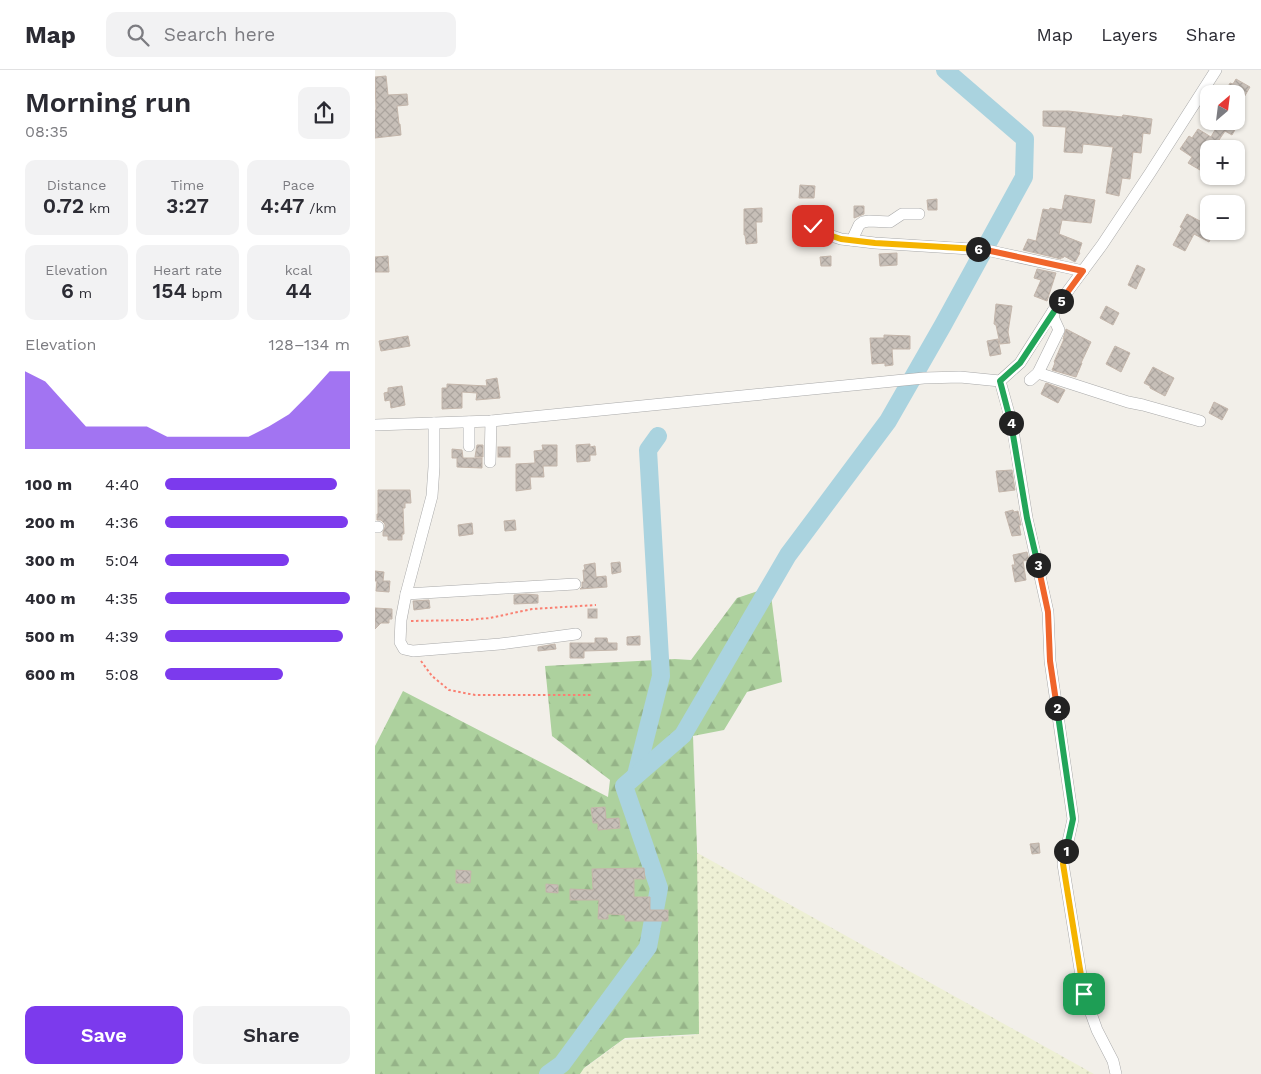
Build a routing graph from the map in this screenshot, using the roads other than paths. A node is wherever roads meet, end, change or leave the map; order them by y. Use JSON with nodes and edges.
{"nodes":[{"id":1,"x":1216,"y":70,"type":"edge"},
{"id":2,"x":809,"y":214,"type":"dead end"},
{"id":3,"x":919,"y":214,"type":"dead end"},
{"id":4,"x":852,"y":240,"type":"junction"},
{"id":5,"x":1083,"y":271,"type":"junction"},
{"id":6,"x":1053,"y":312,"type":"junction"},
{"id":7,"x":1000,"y":381,"type":"junction"},
{"id":8,"x":491,"y":421,"type":"junction"},
{"id":9,"x":1200,"y":421,"type":"dead end"},
{"id":10,"x":469,"y":422,"type":"junction"},
{"id":11,"x":434,"y":423,"type":"junction"},
{"id":12,"x":375,"y":425,"type":"edge"},
{"id":13,"x":469,"y":446,"type":"dead end"},
{"id":14,"x":490,"y":462,"type":"dead end"},
{"id":15,"x":575,"y":584,"type":"dead end"},
{"id":16,"x":406,"y":594,"type":"junction"},
{"id":17,"x":576,"y":634,"type":"dead end"},
{"id":18,"x":1116,"y":1074,"type":"edge"}],
"edges":[{"from":1,"to":5,"type":"street"},
{"from":2,"to":4,"type":"street"},
{"from":3,"to":4,"type":"street"},
{"from":4,"to":5,"type":"street"},
{"from":5,"to":6,"type":"street"},
{"from":6,"to":7,"type":"street"},
{"from":6,"to":9,"type":"street"},
{"from":7,"to":8,"type":"street"},
{"from":7,"to":18,"type":"street"},
{"from":8,"to":10,"type":"street"},
{"from":8,"to":14,"type":"street"},
{"from":10,"to":11,"type":"street"},
{"from":10,"to":13,"type":"street"},
{"from":11,"to":12,"type":"street"},
{"from":11,"to":16,"type":"street"},
{"from":15,"to":16,"type":"street"},
{"from":16,"to":17,"type":"street"}]}
